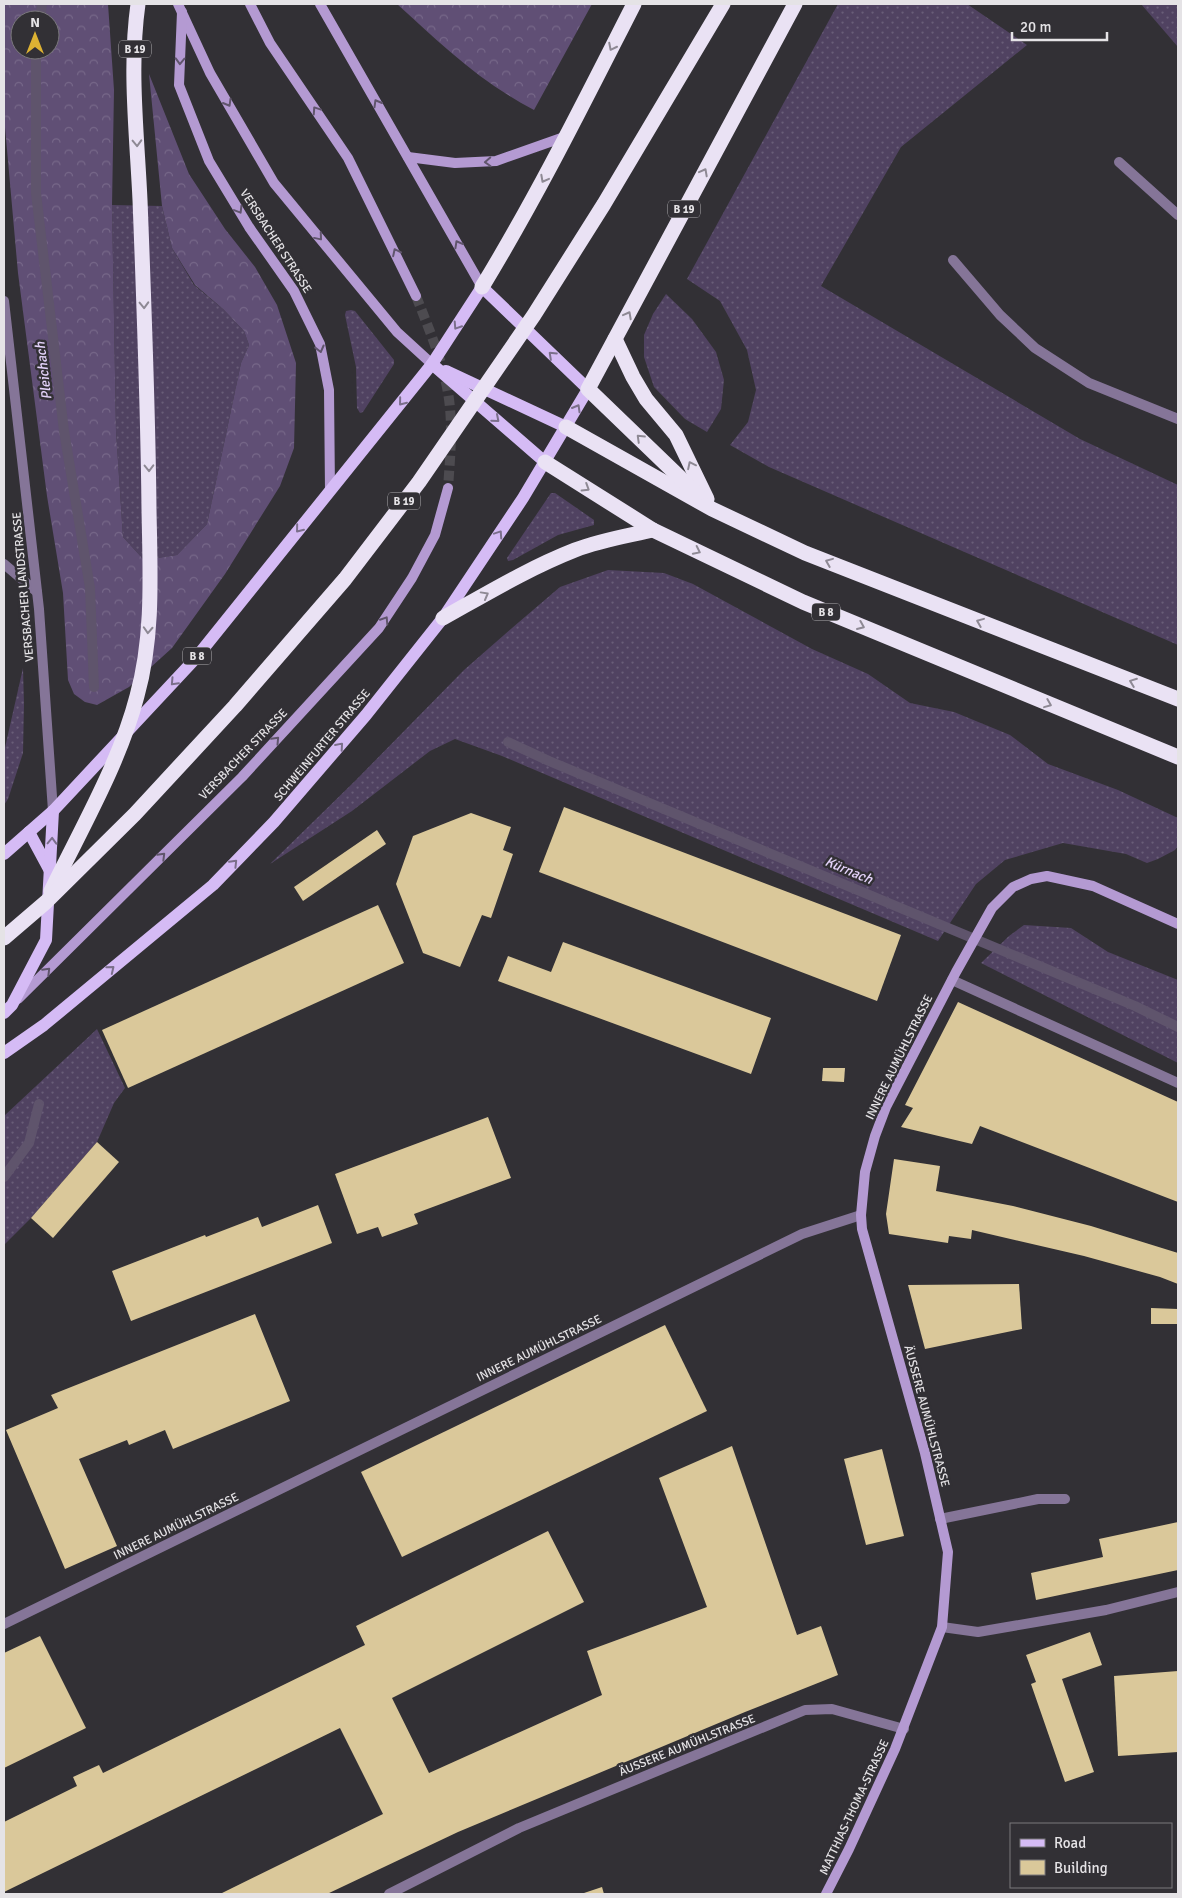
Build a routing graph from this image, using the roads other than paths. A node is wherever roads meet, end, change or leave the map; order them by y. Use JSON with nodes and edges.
{"nodes":[{"id":1,"x":138,"y":4,"type":"edge"},
{"id":2,"x":250,"y":4,"type":"edge"},
{"id":3,"x":320,"y":4,"type":"edge"},
{"id":4,"x":634,"y":4,"type":"edge"},
{"id":5,"x":723,"y":4,"type":"edge"},
{"id":6,"x":795,"y":4,"type":"edge"},
{"id":7,"x":180,"y":8,"type":"edge"},
{"id":8,"x":567,"y":136,"type":"junction"},
{"id":9,"x":408,"y":156,"type":"junction"},
{"id":10,"x":1119,"y":162,"type":"dead end"},
{"id":11,"x":1178,"y":215,"type":"edge"},
{"id":12,"x":953,"y":260,"type":"dead end"},
{"id":13,"x":482,"y":287,"type":"junction"},
{"id":14,"x":416,"y":296,"type":"tunnel mouth"},
{"id":15,"x":4,"y":301,"type":"edge"},
{"id":16,"x":4,"y":316,"type":"edge"},
{"id":17,"x":615,"y":339,"type":"junction"},
{"id":18,"x":432,"y":364,"type":"junction"},
{"id":19,"x":588,"y":389,"type":"junction"},
{"id":20,"x":1178,"y":419,"type":"edge"},
{"id":21,"x":566,"y":427,"type":"junction"},
{"id":22,"x":545,"y":462,"type":"junction"},
{"id":23,"x":448,"y":488,"type":"tunnel mouth"},
{"id":24,"x":330,"y":491,"type":"junction"},
{"id":25,"x":712,"y":509,"type":"junction"},
{"id":26,"x":653,"y":530,"type":"junction"},
{"id":27,"x":4,"y":564,"type":"edge"},
{"id":28,"x":37,"y":592,"type":"junction"},
{"id":29,"x":443,"y":618,"type":"junction"},
{"id":30,"x":1178,"y":699,"type":"edge"},
{"id":31,"x":1178,"y":757,"type":"edge"},
{"id":32,"x":53,"y":811,"type":"junction"},
{"id":33,"x":28,"y":832,"type":"junction"},
{"id":34,"x":4,"y":854,"type":"edge"},
{"id":35,"x":50,"y":871,"type":"junction"},
{"id":36,"x":46,"y":902,"type":"junction"},
{"id":37,"x":1178,"y":924,"type":"edge"},
{"id":38,"x":4,"y":938,"type":"edge"},
{"id":39,"x":954,"y":976,"type":"junction"},
{"id":40,"x":8,"y":1009,"type":"edge"},
{"id":41,"x":4,"y":1053,"type":"edge"},
{"id":42,"x":1178,"y":1083,"type":"edge"},
{"id":43,"x":861,"y":1215,"type":"junction"},
{"id":44,"x":1065,"y":1499,"type":"dead end"},
{"id":45,"x":940,"y":1519,"type":"junction"},
{"id":46,"x":1178,"y":1592,"type":"edge"},
{"id":47,"x":4,"y":1624,"type":"edge"},
{"id":48,"x":942,"y":1627,"type":"junction"},
{"id":49,"x":904,"y":1729,"type":"junction"},
{"id":50,"x":389,"y":1894,"type":"edge"},
{"id":51,"x":826,"y":1894,"type":"edge"}],
"edges":[{"from":1,"to":36,"type":"highway","number":"B 19","one_way":true},
{"from":14,"to":2,"type":"main road","one_way":true},
{"from":9,"to":3,"type":"main road","one_way":true},
{"from":4,"to":8,"type":"highway","one_way":true},
{"from":5,"to":36,"type":"highway","number":"B 19"},
{"from":17,"to":6,"type":"highway","number":"B 19","one_way":true},
{"from":7,"to":18,"type":"main road","name":"VERSBACHER STRASSE","one_way":true},
{"from":7,"to":24,"type":"main road","name":"VERSBACHER STRASSE","one_way":true},
{"from":8,"to":9,"type":"main road","one_way":true},
{"from":8,"to":13,"type":"highway","one_way":true},
{"from":13,"to":9,"type":"main road","one_way":true},
{"from":10,"to":11,"type":"street"},
{"from":12,"to":20,"type":"street"},
{"from":13,"to":18,"type":"main road","one_way":true},
{"from":19,"to":13,"type":"main road","one_way":true},
{"from":15,"to":16,"type":"street","name":"VERSBACHER LANDSTRASSE"},
{"from":16,"to":28,"type":"street","name":"VERSBACHER LANDSTRASSE"},
{"from":17,"to":19,"type":"highway","number":"B 19"},
{"from":25,"to":17,"type":"highway","one_way":true},
{"from":18,"to":21,"type":"main road"},
{"from":18,"to":22,"type":"main road","number":"B 8","one_way":true},
{"from":18,"to":24,"type":"main road","number":"B 8","one_way":true},
{"from":21,"to":19,"type":"main road","name":"SCHWEINFURTER STRASSE","one_way":true},
{"from":25,"to":19,"type":"highway","one_way":true},
{"from":21,"to":22,"type":"main road","name":"SCHWEINFURTER STRASSE"},
{"from":21,"to":25,"type":"highway"},
{"from":22,"to":26,"type":"highway","number":"B 8","one_way":true},
{"from":29,"to":22,"type":"main road","name":"SCHWEINFURTER STRASSE","one_way":true},
{"from":40,"to":23,"type":"main road","name":"VERSBACHER STRASSE","one_way":true},
{"from":24,"to":32,"type":"main road","number":"B 8","one_way":true},
{"from":30,"to":25,"type":"highway","one_way":true},
{"from":29,"to":26,"type":"highway","one_way":true},
{"from":26,"to":31,"type":"highway","number":"B 8","one_way":true},
{"from":27,"to":28,"type":"street"},
{"from":28,"to":32,"type":"street","name":"VERSBACHER LANDSTRASSE"},
{"from":41,"to":29,"type":"main road","name":"SCHWEINFURTER STRASSE","one_way":true},
{"from":32,"to":33,"type":"main road","number":"B 8"},
{"from":35,"to":32,"type":"main road","one_way":true},
{"from":33,"to":34,"type":"main road","number":"B 8"},
{"from":33,"to":35,"type":"main road"},
{"from":35,"to":40,"type":"main road"},
{"from":36,"to":38,"type":"highway","number":"B 19"},
{"from":37,"to":39,"type":"main road","name":"INNERE AUMÜHLSTRASSE"},
{"from":39,"to":42,"type":"street"},
{"from":39,"to":43,"type":"main road","name":"INNERE AUMÜHLSTRASSE"},
{"from":43,"to":45,"type":"main road","name":"ÄUSSERE AUMÜHLSTRASSE"},
{"from":43,"to":47,"type":"street","name":"INNERE AUMÜHLSTRASSE"},
{"from":44,"to":45,"type":"street"},
{"from":45,"to":48,"type":"main road","name":"ÄUSSERE AUMÜHLSTRASSE"},
{"from":46,"to":48,"type":"street"},
{"from":48,"to":49,"type":"main road","name":"ÄUSSERE AUMÜHLSTRASSE"},
{"from":49,"to":50,"type":"street","name":"ÄUSSERE AUMÜHLSTRASSE"},
{"from":49,"to":51,"type":"main road","name":"MATTHIAS-THOMA-STRASSE"}]}
